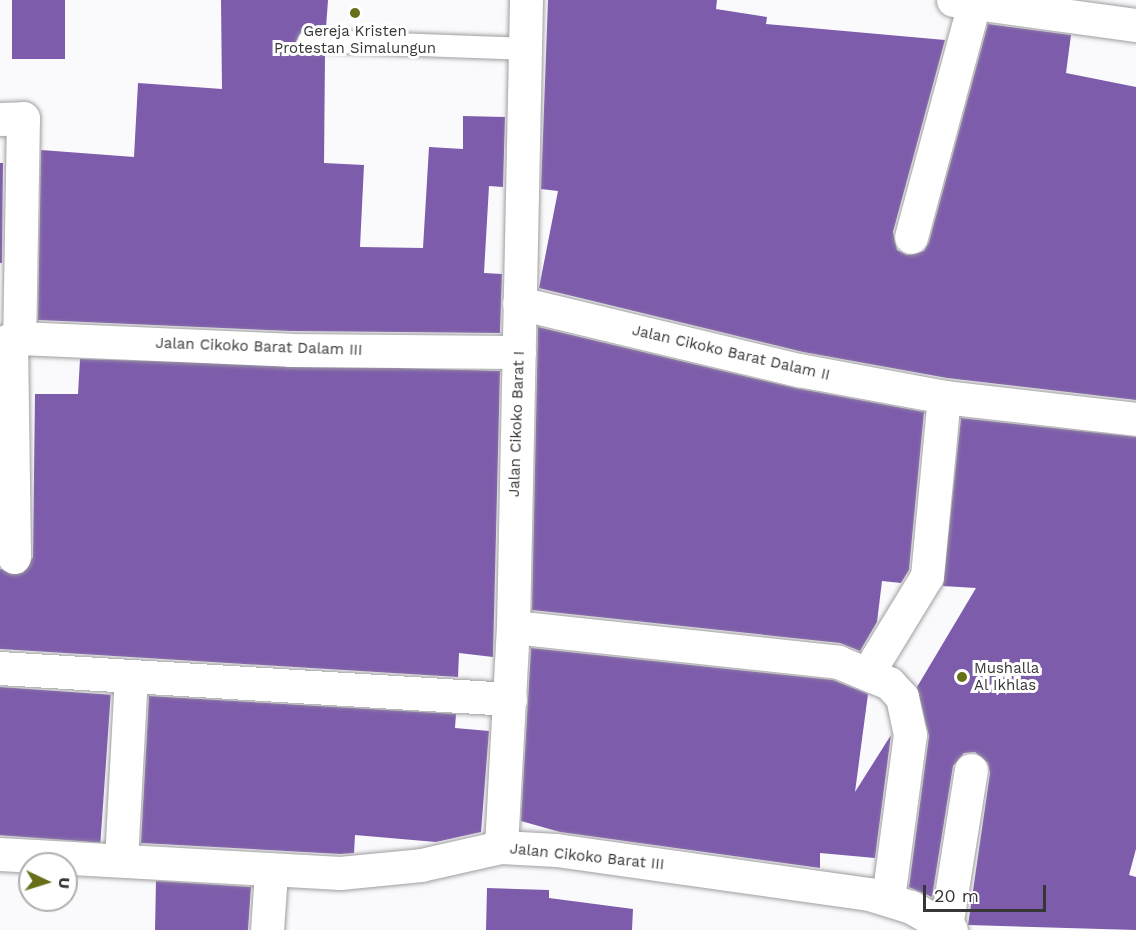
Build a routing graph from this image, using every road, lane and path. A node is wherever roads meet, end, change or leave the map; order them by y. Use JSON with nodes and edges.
{"nodes":[{"id":1,"x":526,"y":0,"type":"edge"},
{"id":2,"x":962,"y":2,"type":"edge"},
{"id":3,"x":1088,"y":9,"type":"edge"},
{"id":4,"x":1136,"y":25,"type":"edge"},
{"id":5,"x":309,"y":41,"type":"dead end"},
{"id":6,"x":525,"y":49,"type":"junction"},
{"id":7,"x":0,"y":119,"type":"edge"},
{"id":8,"x":911,"y":237,"type":"dead end"},
{"id":9,"x":519,"y":303,"type":"junction"},
{"id":10,"x":10,"y":340,"type":"edge"},
{"id":11,"x":519,"y":352,"type":"junction"},
{"id":12,"x":944,"y":397,"type":"junction"},
{"id":13,"x":1136,"y":418,"type":"edge"},
{"id":14,"x":14,"y":557,"type":"dead end"},
{"id":15,"x":513,"y":627,"type":"junction"},
{"id":16,"x":0,"y":668,"type":"edge"},
{"id":17,"x":869,"y":671,"type":"junction"},
{"id":18,"x":131,"y":676,"type":"junction"},
{"id":19,"x":510,"y":699,"type":"junction"},
{"id":20,"x":971,"y":770,"type":"dead end"},
{"id":21,"x":501,"y":847,"type":"junction"},
{"id":22,"x":0,"y":854,"type":"edge"},
{"id":23,"x":121,"y":860,"type":"junction"},
{"id":24,"x":272,"y":873,"type":"junction"},
{"id":25,"x":888,"y":899,"type":"junction"},
{"id":26,"x":949,"y":928,"type":"edge"},
{"id":27,"x":267,"y":930,"type":"edge"}],
"edges":[{"from":1,"to":6,"type":"street","name":"Jalan Cikoko Barat I"},
{"from":2,"to":3,"type":"street"},
{"from":2,"to":8,"type":"street"},
{"from":3,"to":4,"type":"street"},
{"from":5,"to":6,"type":"lane"},
{"from":6,"to":9,"type":"street","name":"Jalan Cikoko Barat I"},
{"from":7,"to":10,"type":"street"},
{"from":9,"to":11,"type":"street","name":"Jalan Cikoko Barat I"},
{"from":9,"to":12,"type":"street","name":"Jalan Cikoko Barat Dalam II"},
{"from":10,"to":11,"type":"street","name":"Jalan Cikoko Barat Dalam III"},
{"from":10,"to":14,"type":"street"},
{"from":11,"to":15,"type":"street","name":"Jalan Cikoko Barat I"},
{"from":12,"to":13,"type":"street","name":"Jalan Cikoko Barat Dalam II"},
{"from":12,"to":17,"type":"street"},
{"from":15,"to":17,"type":"street"},
{"from":15,"to":19,"type":"street","name":"Jalan Cikoko Barat I"},
{"from":16,"to":18,"type":"street"},
{"from":17,"to":25,"type":"street"},
{"from":18,"to":19,"type":"street"},
{"from":18,"to":23,"type":"street"},
{"from":19,"to":21,"type":"street","name":"Jalan Cikoko Barat I"},
{"from":20,"to":26,"type":"street"},
{"from":21,"to":24,"type":"street","name":"Jalan Cikoko Barat III"},
{"from":21,"to":25,"type":"street","name":"Jalan Cikoko Barat III"},
{"from":22,"to":23,"type":"street","name":"Jalan Cikoko Barat III"},
{"from":23,"to":24,"type":"street","name":"Jalan Cikoko Barat III"},
{"from":24,"to":27,"type":"street"},
{"from":25,"to":26,"type":"street","name":"Jalan Cikoko Barat III"}]}
